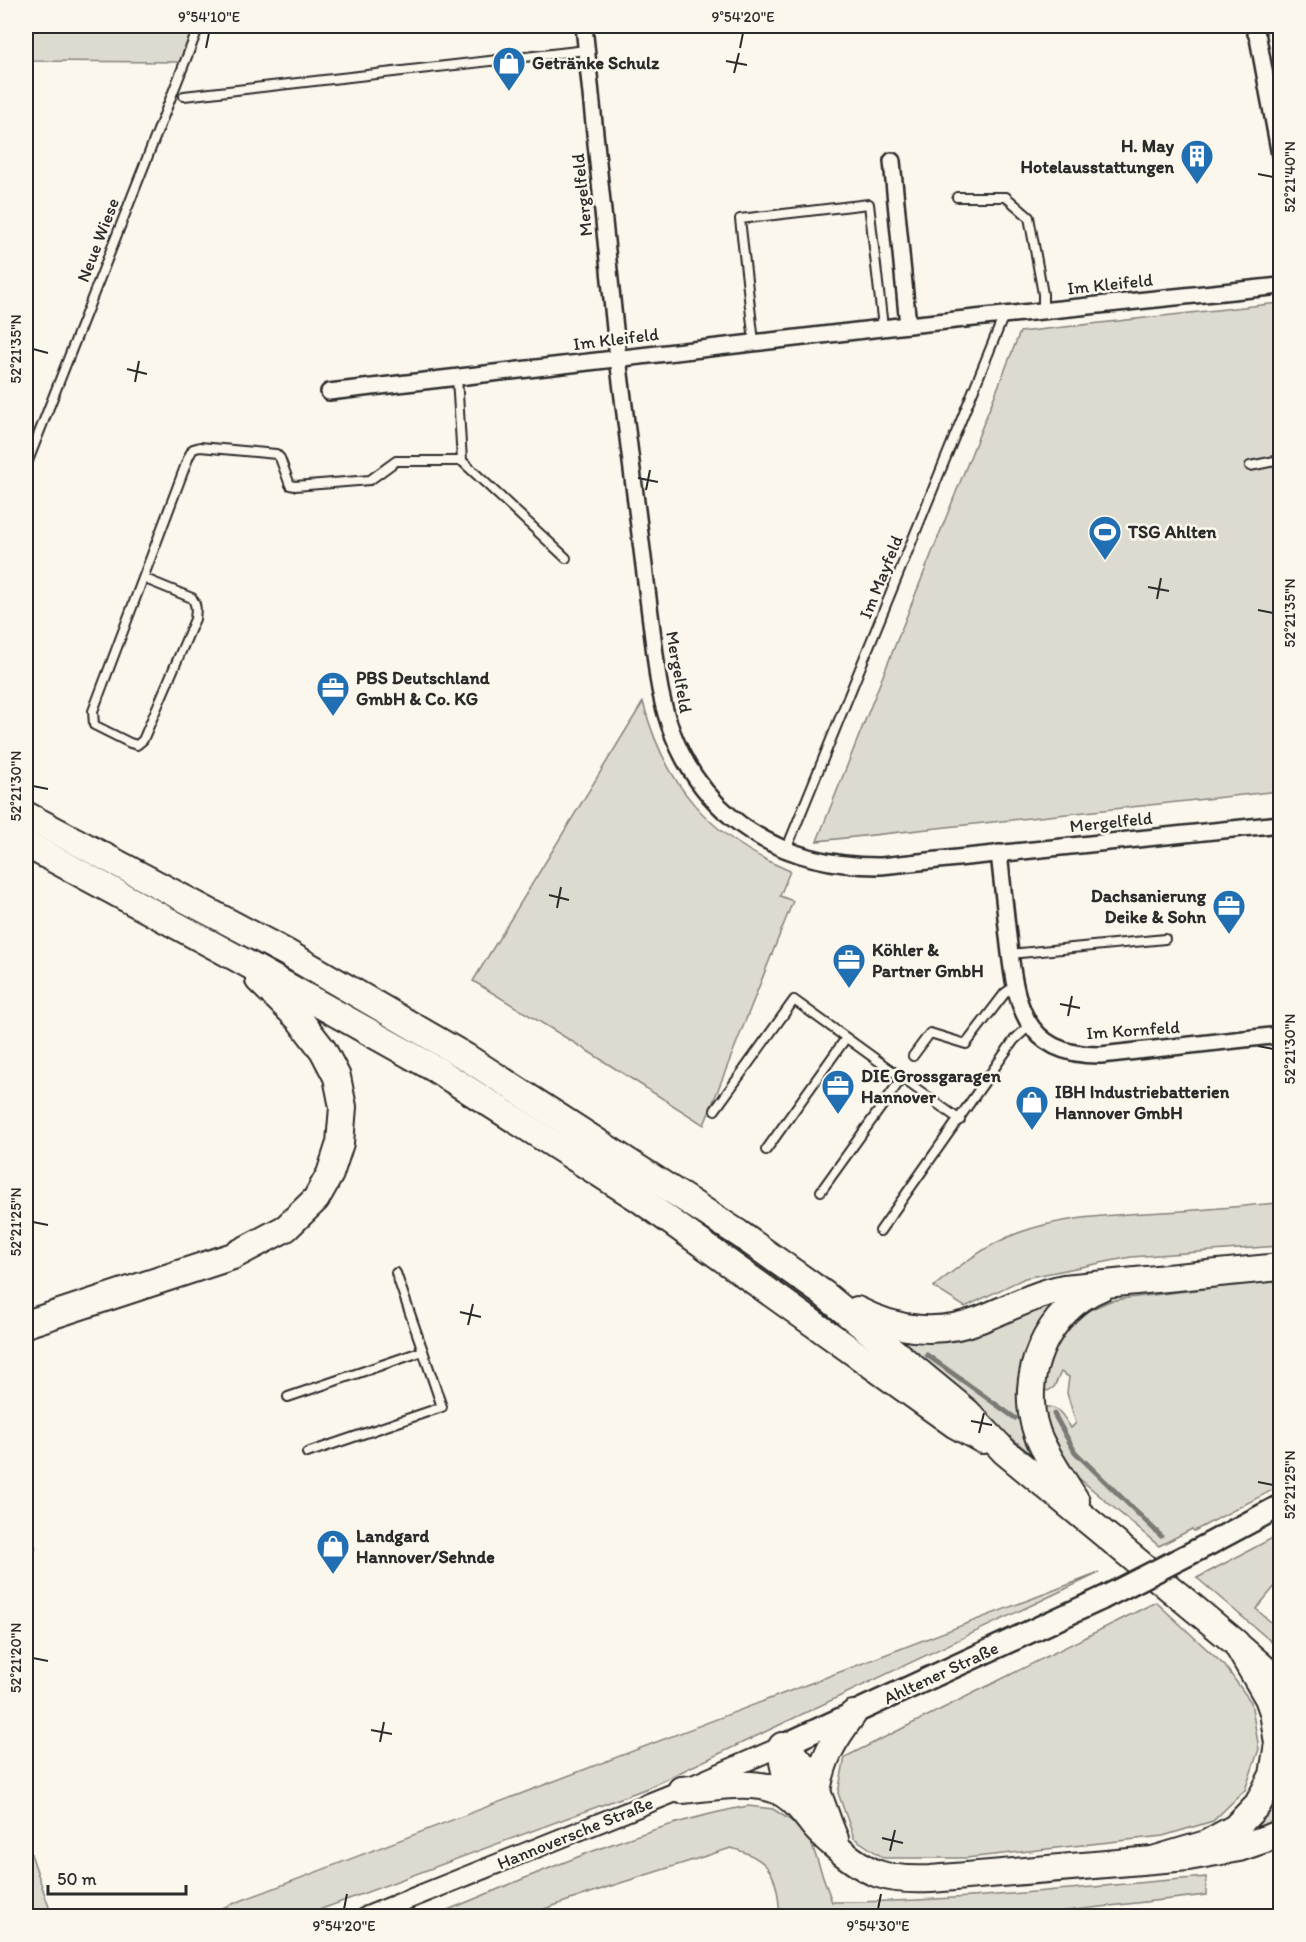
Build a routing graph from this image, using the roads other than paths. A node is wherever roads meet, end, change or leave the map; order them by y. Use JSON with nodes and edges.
{"nodes":[{"id":1,"x":199,"y":26,"type":"edge"},
{"id":2,"x":586,"y":26,"type":"edge"},
{"id":3,"x":1253,"y":26,"type":"edge"},
{"id":4,"x":586,"y":50,"type":"junction"},
{"id":5,"x":184,"y":96,"type":"dead end"},
{"id":6,"x":1281,"y":155,"type":"edge"},
{"id":7,"x":892,"y":161,"type":"dead end"},
{"id":8,"x":957,"y":197,"type":"dead end"},
{"id":9,"x":1281,"y":286,"type":"edge"},
{"id":10,"x":1043,"y":310,"type":"junction"},
{"id":11,"x":1004,"y":314,"type":"junction"},
{"id":12,"x":908,"y":325,"type":"junction"},
{"id":13,"x":883,"y":327,"type":"junction"},
{"id":14,"x":754,"y":342,"type":"junction"},
{"id":15,"x":618,"y":358,"type":"junction"},
{"id":16,"x":457,"y":377,"type":"junction"},
{"id":17,"x":329,"y":392,"type":"dead end"},
{"id":18,"x":1281,"y":460,"type":"edge"},
{"id":19,"x":462,"y":461,"type":"junction"},
{"id":20,"x":26,"y":466,"type":"edge"},
{"id":21,"x":1250,"y":466,"type":"dead end"},
{"id":22,"x":566,"y":558,"type":"dead end"},
{"id":23,"x":143,"y":578,"type":"junction"},
{"id":24,"x":26,"y":814,"type":"edge"},
{"id":25,"x":1281,"y":824,"type":"edge"},
{"id":26,"x":26,"y":844,"type":"edge"},
{"id":27,"x":786,"y":850,"type":"junction"},
{"id":28,"x":999,"y":854,"type":"junction"},
{"id":29,"x":1164,"y":939,"type":"dead end"},
{"id":30,"x":1010,"y":954,"type":"junction"},
{"id":31,"x":235,"y":957,"type":"junction"},
{"id":32,"x":1015,"y":986,"type":"junction"},
{"id":33,"x":1029,"y":1025,"type":"junction"},
{"id":34,"x":1281,"y":1035,"type":"edge"},
{"id":35,"x":846,"y":1038,"type":"junction"},
{"id":36,"x":913,"y":1056,"type":"dead end"},
{"id":37,"x":902,"y":1078,"type":"junction"},
{"id":38,"x":715,"y":1110,"type":"dead end"},
{"id":39,"x":960,"y":1120,"type":"junction"},
{"id":40,"x":766,"y":1150,"type":"dead end"},
{"id":41,"x":821,"y":1191,"type":"dead end"},
{"id":42,"x":880,"y":1231,"type":"dead end"},
{"id":43,"x":1281,"y":1267,"type":"edge"},
{"id":44,"x":396,"y":1273,"type":"dead end"},
{"id":45,"x":1112,"y":1284,"type":"junction"},
{"id":46,"x":824,"y":1294,"type":"junction"},
{"id":47,"x":26,"y":1324,"type":"edge"},
{"id":48,"x":423,"y":1351,"type":"junction"},
{"id":49,"x":288,"y":1397,"type":"dead end"},
{"id":50,"x":1005,"y":1452,"type":"junction"},
{"id":51,"x":307,"y":1453,"type":"dead end"},
{"id":52,"x":1281,"y":1506,"type":"edge"},
{"id":53,"x":1087,"y":1519,"type":"junction"},
{"id":54,"x":1236,"y":1643,"type":"junction"},
{"id":55,"x":1281,"y":1681,"type":"edge"},
{"id":56,"x":853,"y":1714,"type":"junction"},
{"id":57,"x":782,"y":1746,"type":"junction"},
{"id":58,"x":681,"y":1790,"type":"junction"},
{"id":59,"x":809,"y":1800,"type":"junction"},
{"id":60,"x":1281,"y":1834,"type":"edge"},
{"id":61,"x":1156,"y":1859,"type":"junction"},
{"id":62,"x":368,"y":1917,"type":"edge"}],
"edges":[{"from":1,"to":20,"type":"lane","name":"Neue Wiese"},
{"from":2,"to":4,"type":"street","name":"Mergelfeld"},
{"from":3,"to":6,"type":"street"},
{"from":4,"to":5,"type":"lane"},
{"from":4,"to":15,"type":"street","name":"Mergelfeld"},
{"from":7,"to":12,"type":"street"},
{"from":8,"to":10,"type":"lane"},
{"from":9,"to":10,"type":"street","name":"Im Kleifeld"},
{"from":10,"to":11,"type":"street","name":"Im Kleifeld"},
{"from":11,"to":12,"type":"street","name":"Im Kleifeld"},
{"from":11,"to":27,"type":"lane","name":"Im Mayfeld"},
{"from":12,"to":13,"type":"street","name":"Im Kleifeld"},
{"from":13,"to":14,"type":"street","name":"Im Kleifeld"},
{"from":13,"to":14,"type":"lane"},
{"from":14,"to":15,"type":"street","name":"Im Kleifeld"},
{"from":15,"to":16,"type":"street","name":"Im Kleifeld"},
{"from":15,"to":27,"type":"street","name":"Mergelfeld"},
{"from":16,"to":17,"type":"street","name":"Im Kleifeld"},
{"from":16,"to":19,"type":"lane"},
{"from":18,"to":21,"type":"lane"},
{"from":19,"to":22,"type":"lane"},
{"from":19,"to":23,"type":"lane"},
{"from":23,"to":23,"type":"lane"},
{"from":24,"to":46,"type":"highway"},
{"from":25,"to":28,"type":"street","name":"Mergelfeld"},
{"from":26,"to":31,"type":"highway"},
{"from":27,"to":28,"type":"street","name":"Mergelfeld"},
{"from":28,"to":30,"type":"street","name":"Im Kornfeld"},
{"from":29,"to":30,"type":"lane"},
{"from":30,"to":32,"type":"street","name":"Im Kornfeld"},
{"from":31,"to":47,"type":"highway"},
{"from":31,"to":50,"type":"highway"},
{"from":32,"to":33,"type":"street","name":"Im Kornfeld"},
{"from":32,"to":36,"type":"lane"},
{"from":33,"to":34,"type":"street","name":"Im Kornfeld"},
{"from":33,"to":39,"type":"lane"},
{"from":35,"to":37,"type":"lane"},
{"from":35,"to":38,"type":"lane"},
{"from":35,"to":40,"type":"lane"},
{"from":37,"to":39,"type":"lane"},
{"from":37,"to":41,"type":"lane"},
{"from":39,"to":42,"type":"lane"},
{"from":43,"to":45,"type":"highway"},
{"from":44,"to":48,"type":"lane"},
{"from":45,"to":46,"type":"highway"},
{"from":45,"to":53,"type":"highway"},
{"from":46,"to":50,"type":"highway"},
{"from":48,"to":49,"type":"lane"},
{"from":48,"to":51,"type":"lane"},
{"from":50,"to":53,"type":"highway"},
{"from":52,"to":56,"type":"main road","name":"Ahltener Straße","bridge":true},
{"from":53,"to":54,"type":"highway"},
{"from":54,"to":55,"type":"main road"},
{"from":54,"to":61,"type":"highway"},
{"from":56,"to":57,"type":"main road","name":"Ahltener Straße"},
{"from":56,"to":59,"type":"highway"},
{"from":57,"to":58,"type":"street","name":"Hannoversche Straße"},
{"from":57,"to":59,"type":"highway"},
{"from":58,"to":59,"type":"highway"},
{"from":58,"to":62,"type":"street","name":"Hannoversche Straße"},
{"from":59,"to":61,"type":"highway"},
{"from":60,"to":61,"type":"highway"}]}
